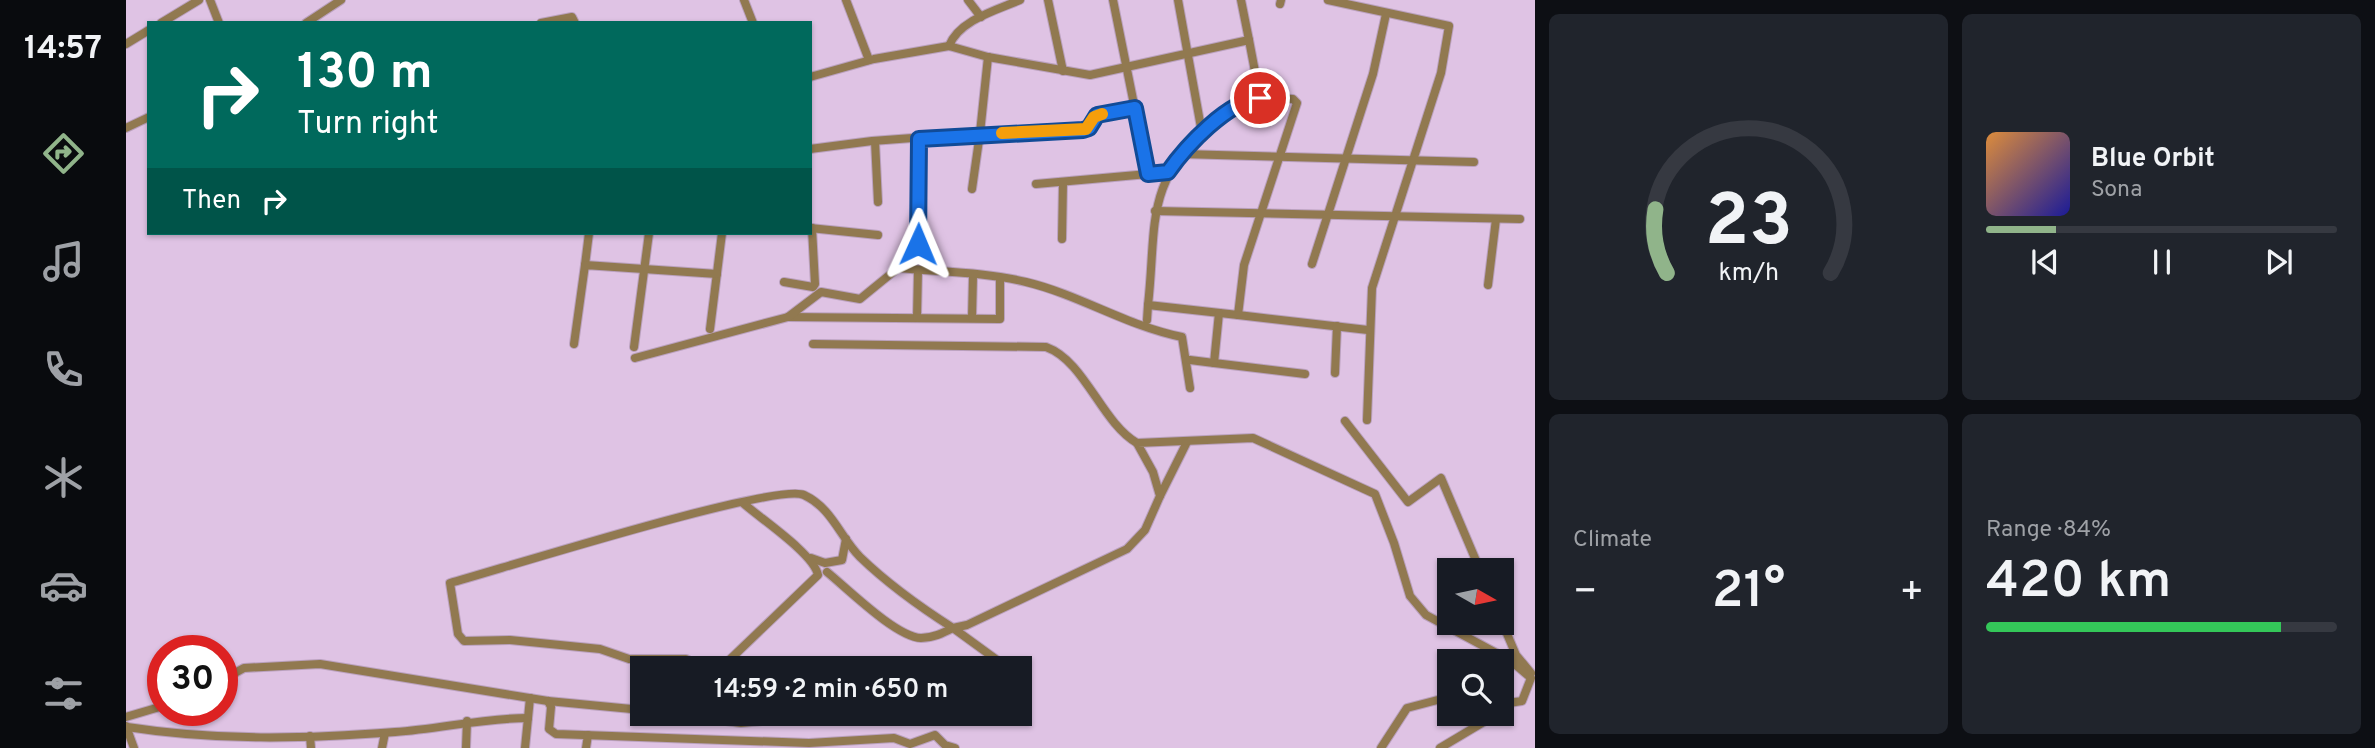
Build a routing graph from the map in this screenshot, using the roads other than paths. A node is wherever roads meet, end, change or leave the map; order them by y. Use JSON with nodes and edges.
{"nodes":[{"id":1,"x":199,"y":0,"type":"edge"},
{"id":2,"x":210,"y":0,"type":"edge"},
{"id":3,"x":341,"y":0,"type":"edge"},
{"id":4,"x":744,"y":0,"type":"edge"},
{"id":5,"x":846,"y":0,"type":"edge"},
{"id":6,"x":968,"y":0,"type":"edge"},
{"id":7,"x":1020,"y":0,"type":"edge"},
{"id":8,"x":1048,"y":0,"type":"edge"},
{"id":9,"x":1114,"y":0,"type":"edge"},
{"id":10,"x":1178,"y":0,"type":"edge"},
{"id":11,"x":1241,"y":0,"type":"edge"},
{"id":12,"x":1328,"y":0,"type":"edge"},
{"id":13,"x":1386,"y":14,"type":"junction"},
{"id":14,"x":981,"y":17,"type":"junction"},
{"id":15,"x":164,"y":21,"type":"edge"},
{"id":16,"x":218,"y":21,"type":"edge"},
{"id":17,"x":309,"y":21,"type":"edge"},
{"id":18,"x":551,"y":21,"type":"edge"},
{"id":19,"x":574,"y":21,"type":"edge"},
{"id":20,"x":752,"y":21,"type":"edge"},
{"id":21,"x":147,"y":31,"type":"edge"},
{"id":22,"x":1248,"y":40,"type":"junction"},
{"id":23,"x":126,"y":44,"type":"edge"},
{"id":24,"x":949,"y":46,"type":"junction"},
{"id":25,"x":1187,"y":54,"type":"junction"},
{"id":26,"x":988,"y":57,"type":"junction"},
{"id":27,"x":869,"y":60,"type":"junction"},
{"id":28,"x":1126,"y":66,"type":"junction"},
{"id":29,"x":1063,"y":71,"type":"junction"},
{"id":30,"x":812,"y":77,"type":"edge"},
{"id":31,"x":1260,"y":98,"type":"junction"},
{"id":32,"x":1135,"y":108,"type":"junction"},
{"id":33,"x":147,"y":118,"type":"edge"},
{"id":34,"x":126,"y":128,"type":"edge"},
{"id":35,"x":980,"y":133,"type":"junction"},
{"id":36,"x":1202,"y":133,"type":"junction"},
{"id":37,"x":919,"y":139,"type":"junction"},
{"id":38,"x":875,"y":141,"type":"junction"},
{"id":39,"x":812,"y":149,"type":"edge"},
{"id":40,"x":1181,"y":155,"type":"junction"},
{"id":41,"x":1281,"y":157,"type":"junction"},
{"id":42,"x":1348,"y":158,"type":"junction"},
{"id":43,"x":1413,"y":160,"type":"junction"},
{"id":44,"x":1474,"y":162,"type":"dead end"},
{"id":45,"x":1168,"y":172,"type":"junction"},
{"id":46,"x":1148,"y":174,"type":"junction"},
{"id":47,"x":1063,"y":182,"type":"junction"},
{"id":48,"x":1036,"y":184,"type":"dead end"},
{"id":49,"x":972,"y":189,"type":"dead end"},
{"id":50,"x":878,"y":202,"type":"dead end"},
{"id":51,"x":1155,"y":212,"type":"junction"},
{"id":52,"x":1262,"y":213,"type":"junction"},
{"id":53,"x":1330,"y":214,"type":"junction"},
{"id":54,"x":1395,"y":217,"type":"junction"},
{"id":55,"x":1496,"y":219,"type":"junction"},
{"id":56,"x":1520,"y":219,"type":"dead end"},
{"id":57,"x":812,"y":228,"type":"edge"},
{"id":58,"x":589,"y":235,"type":"edge"},
{"id":59,"x":649,"y":235,"type":"edge"},
{"id":60,"x":722,"y":235,"type":"edge"},
{"id":61,"x":812,"y":235,"type":"edge"},
{"id":62,"x":878,"y":235,"type":"dead end"},
{"id":63,"x":1062,"y":239,"type":"dead end"},
{"id":64,"x":918,"y":244,"type":"dead end"},
{"id":65,"x":1312,"y":264,"type":"dead end"},
{"id":66,"x":585,"y":265,"type":"junction"},
{"id":67,"x":644,"y":267,"type":"junction"},
{"id":68,"x":918,"y":270,"type":"junction"},
{"id":69,"x":717,"y":274,"type":"junction"},
{"id":70,"x":972,"y":276,"type":"junction"},
{"id":71,"x":1000,"y":279,"type":"junction"},
{"id":72,"x":784,"y":282,"type":"dead end"},
{"id":73,"x":1488,"y":285,"type":"dead end"},
{"id":74,"x":1148,"y":305,"type":"junction"},
{"id":75,"x":1219,"y":313,"type":"junction"},
{"id":76,"x":1238,"y":315,"type":"junction"},
{"id":77,"x":788,"y":317,"type":"junction"},
{"id":78,"x":917,"y":318,"type":"junction"},
{"id":79,"x":972,"y":318,"type":"junction"},
{"id":80,"x":1147,"y":320,"type":"dead end"},
{"id":81,"x":1337,"y":326,"type":"junction"},
{"id":82,"x":710,"y":329,"type":"dead end"},
{"id":83,"x":1368,"y":330,"type":"junction"},
{"id":84,"x":574,"y":344,"type":"dead end"},
{"id":85,"x":814,"y":344,"type":"dead end"},
{"id":86,"x":634,"y":347,"type":"dead end"},
{"id":87,"x":635,"y":358,"type":"dead end"},
{"id":88,"x":1191,"y":360,"type":"dead end"},
{"id":89,"x":1214,"y":363,"type":"junction"},
{"id":90,"x":1335,"y":373,"type":"dead end"},
{"id":91,"x":1305,"y":374,"type":"dead end"},
{"id":92,"x":1190,"y":388,"type":"dead end"},
{"id":93,"x":1367,"y":420,"type":"dead end"},
{"id":94,"x":1345,"y":421,"type":"dead end"},
{"id":95,"x":1187,"y":442,"type":"junction"},
{"id":96,"x":1137,"y":443,"type":"junction"},
{"id":97,"x":1160,"y":496,"type":"junction"},
{"id":98,"x":743,"y":503,"type":"junction"},
{"id":99,"x":846,"y":539,"type":"junction"},
{"id":100,"x":858,"y":554,"type":"junction"},
{"id":101,"x":807,"y":557,"type":"junction"},
{"id":102,"x":1475,"y":558,"type":"edge"},
{"id":103,"x":842,"y":559,"type":"junction"},
{"id":104,"x":827,"y":572,"type":"junction"},
{"id":105,"x":815,"y":578,"type":"junction"},
{"id":106,"x":953,"y":628,"type":"junction"},
{"id":107,"x":1508,"y":635,"type":"edge"},
{"id":108,"x":734,"y":656,"type":"edge"},
{"id":109,"x":992,"y":656,"type":"edge"},
{"id":110,"x":630,"y":659,"type":"edge"},
{"id":111,"x":238,"y":671,"type":"edge"},
{"id":112,"x":1531,"y":678,"type":"junction"},
{"id":113,"x":530,"y":698,"type":"junction"},
{"id":114,"x":1437,"y":700,"type":"edge"},
{"id":115,"x":548,"y":701,"type":"junction"},
{"id":116,"x":1514,"y":704,"type":"edge"},
{"id":117,"x":630,"y":709,"type":"edge"},
{"id":118,"x":147,"y":711,"type":"edge"},
{"id":119,"x":126,"y":717,"type":"edge"},
{"id":120,"x":528,"y":718,"type":"junction"},
{"id":121,"x":467,"y":721,"type":"junction"},
{"id":122,"x":1477,"y":726,"type":"edge"},
{"id":123,"x":126,"y":727,"type":"edge"},
{"id":124,"x":385,"y":733,"type":"junction"},
{"id":125,"x":587,"y":735,"type":"junction"},
{"id":126,"x":310,"y":736,"type":"junction"},
{"id":127,"x":237,"y":744,"type":"edge"},
{"id":128,"x":808,"y":746,"type":"edge"},
{"id":129,"x":134,"y":748,"type":"edge"},
{"id":130,"x":311,"y":748,"type":"edge"},
{"id":131,"x":382,"y":748,"type":"edge"},
{"id":132,"x":466,"y":748,"type":"edge"},
{"id":133,"x":525,"y":748,"type":"edge"},
{"id":134,"x":586,"y":748,"type":"edge"},
{"id":135,"x":955,"y":748,"type":"edge"},
{"id":136,"x":1381,"y":748,"type":"edge"},
{"id":137,"x":1440,"y":748,"type":"edge"}],
"edges":[{"from":1,"to":15,"type":"street"},
{"from":2,"to":16,"type":"street"},
{"from":3,"to":17,"type":"street"},
{"from":4,"to":20,"type":"street"},
{"from":5,"to":27,"type":"street"},
{"from":6,"to":14,"type":"street"},
{"from":7,"to":14,"type":"street"},
{"from":8,"to":29,"type":"street"},
{"from":9,"to":28,"type":"street"},
{"from":10,"to":25,"type":"street"},
{"from":11,"to":22,"type":"street"},
{"from":12,"to":13,"type":"street"},
{"from":13,"to":42,"type":"street"},
{"from":13,"to":43,"type":"street"},
{"from":14,"to":24,"type":"street"},
{"from":18,"to":19,"type":"street"},
{"from":21,"to":23,"type":"street"},
{"from":22,"to":25,"type":"street"},
{"from":22,"to":31,"type":"street"},
{"from":24,"to":26,"type":"street"},
{"from":24,"to":27,"type":"street"},
{"from":25,"to":28,"type":"street"},
{"from":25,"to":36,"type":"street"},
{"from":26,"to":29,"type":"street"},
{"from":26,"to":35,"type":"street"},
{"from":27,"to":30,"type":"street"},
{"from":28,"to":29,"type":"street"},
{"from":28,"to":32,"type":"street"},
{"from":31,"to":36,"type":"street"},
{"from":31,"to":41,"type":"street"},
{"from":32,"to":35,"type":"street"},
{"from":32,"to":46,"type":"street"},
{"from":33,"to":34,"type":"street"},
{"from":35,"to":37,"type":"street"},
{"from":35,"to":49,"type":"street"},
{"from":36,"to":40,"type":"street"},
{"from":37,"to":38,"type":"street"},
{"from":37,"to":64,"type":"street"},
{"from":38,"to":39,"type":"street"},
{"from":38,"to":50,"type":"street"},
{"from":40,"to":41,"type":"street"},
{"from":40,"to":45,"type":"street"},
{"from":41,"to":42,"type":"street"},
{"from":41,"to":52,"type":"street"},
{"from":42,"to":43,"type":"street"},
{"from":42,"to":53,"type":"street"},
{"from":43,"to":44,"type":"street"},
{"from":43,"to":54,"type":"street"},
{"from":45,"to":46,"type":"street"},
{"from":45,"to":51,"type":"street"},
{"from":46,"to":47,"type":"street"},
{"from":47,"to":48,"type":"street"},
{"from":47,"to":63,"type":"street"},
{"from":51,"to":52,"type":"street"},
{"from":51,"to":74,"type":"street"},
{"from":52,"to":53,"type":"street"},
{"from":52,"to":76,"type":"street"},
{"from":53,"to":54,"type":"street"},
{"from":53,"to":65,"type":"street"},
{"from":54,"to":55,"type":"street"},
{"from":54,"to":83,"type":"street"},
{"from":55,"to":56,"type":"street"},
{"from":55,"to":73,"type":"street"},
{"from":57,"to":62,"type":"street"},
{"from":58,"to":66,"type":"street"},
{"from":59,"to":67,"type":"street"},
{"from":60,"to":69,"type":"street"},
{"from":61,"to":72,"type":"street"},
{"from":66,"to":67,"type":"street"},
{"from":66,"to":84,"type":"street"},
{"from":67,"to":69,"type":"street"},
{"from":67,"to":86,"type":"street"},
{"from":68,"to":70,"type":"street"},
{"from":68,"to":77,"type":"street"},
{"from":68,"to":78,"type":"street"},
{"from":69,"to":82,"type":"street"},
{"from":70,"to":71,"type":"street"},
{"from":70,"to":79,"type":"street"},
{"from":71,"to":79,"type":"street"},
{"from":71,"to":92,"type":"street"},
{"from":74,"to":75,"type":"street"},
{"from":74,"to":80,"type":"street"},
{"from":75,"to":76,"type":"street"},
{"from":75,"to":89,"type":"street"},
{"from":76,"to":81,"type":"street"},
{"from":77,"to":78,"type":"street"},
{"from":77,"to":87,"type":"street"},
{"from":78,"to":79,"type":"street"},
{"from":81,"to":83,"type":"street"},
{"from":81,"to":90,"type":"street"},
{"from":83,"to":93,"type":"street"},
{"from":85,"to":96,"type":"street"},
{"from":88,"to":89,"type":"street"},
{"from":89,"to":91,"type":"street"},
{"from":94,"to":102,"type":"street"},
{"from":95,"to":96,"type":"street"},
{"from":95,"to":97,"type":"street"},
{"from":95,"to":112,"type":"street"},
{"from":96,"to":97,"type":"street"},
{"from":97,"to":106,"type":"street"},
{"from":98,"to":99,"type":"street"},
{"from":98,"to":101,"type":"street"},
{"from":98,"to":110,"type":"street"},
{"from":99,"to":100,"type":"street"},
{"from":99,"to":103,"type":"street"},
{"from":100,"to":103,"type":"street"},
{"from":100,"to":106,"type":"street"},
{"from":101,"to":103,"type":"street"},
{"from":101,"to":105,"type":"street"},
{"from":103,"to":104,"type":"street"},
{"from":104,"to":105,"type":"street"},
{"from":104,"to":106,"type":"street"},
{"from":105,"to":108,"type":"street"},
{"from":106,"to":109,"type":"street"},
{"from":107,"to":112,"type":"street"},
{"from":111,"to":113,"type":"street"},
{"from":112,"to":116,"type":"street"},
{"from":113,"to":115,"type":"street"},
{"from":113,"to":120,"type":"street"},
{"from":114,"to":136,"type":"street"},
{"from":115,"to":117,"type":"street"},
{"from":115,"to":125,"type":"street"},
{"from":118,"to":119,"type":"street"},
{"from":120,"to":121,"type":"street"},
{"from":120,"to":133,"type":"street"},
{"from":121,"to":124,"type":"street"},
{"from":121,"to":132,"type":"street"},
{"from":122,"to":137,"type":"street"},
{"from":123,"to":127,"type":"street"},
{"from":123,"to":129,"type":"street"},
{"from":124,"to":126,"type":"street"},
{"from":124,"to":131,"type":"street"},
{"from":125,"to":128,"type":"street"},
{"from":125,"to":134,"type":"street"},
{"from":126,"to":127,"type":"street"},
{"from":126,"to":130,"type":"street"},
{"from":128,"to":135,"type":"street"}]}
